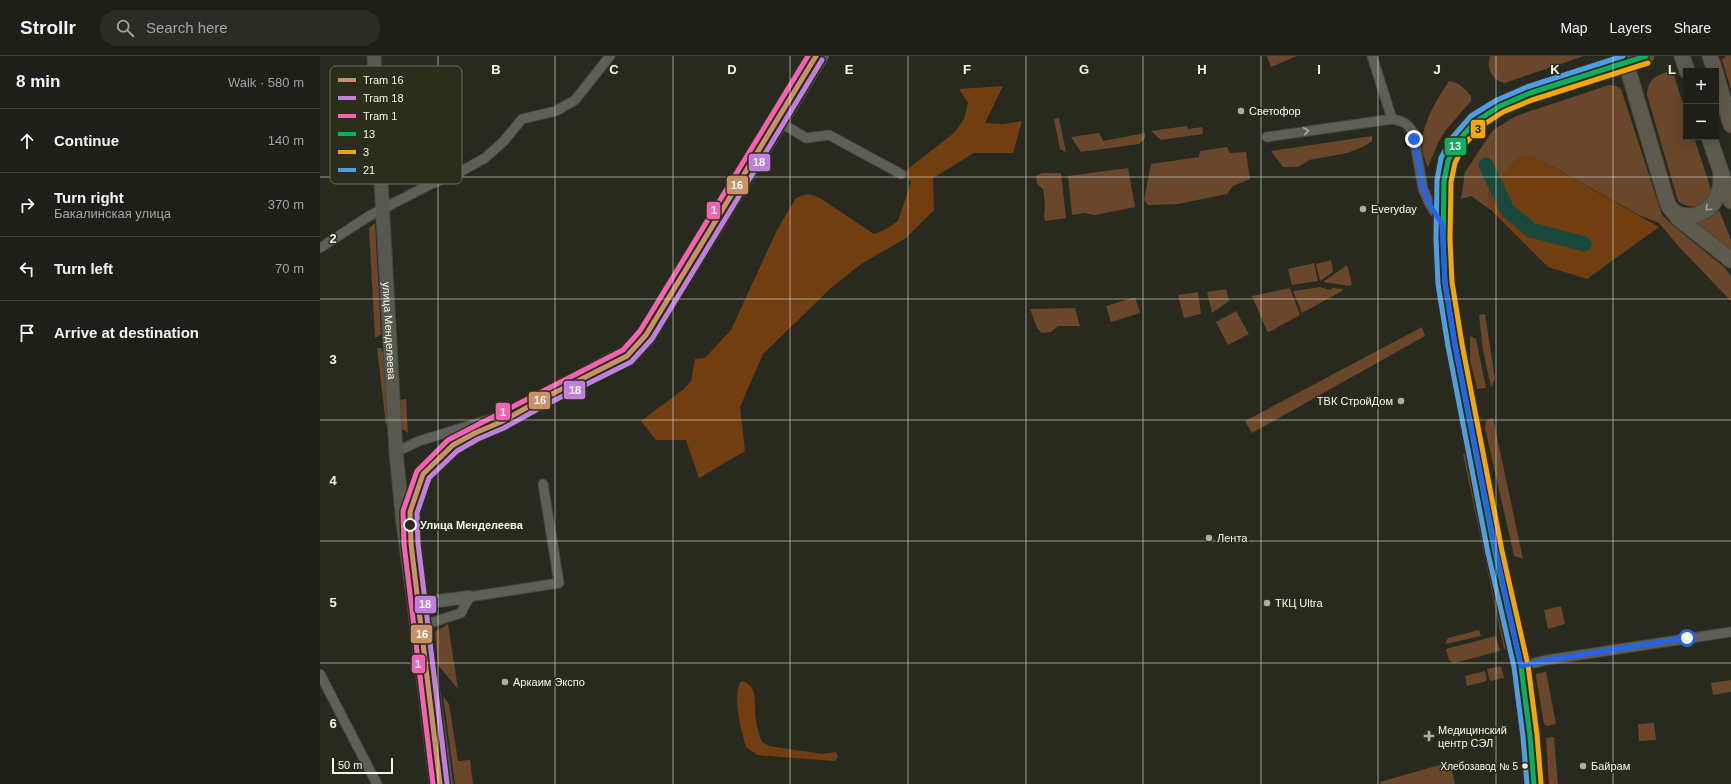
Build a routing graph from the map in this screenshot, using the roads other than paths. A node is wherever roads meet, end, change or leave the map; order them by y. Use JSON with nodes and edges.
{"nodes":[{"id":1,"x":374,"y":56,"type":"edge"},
{"id":2,"x":610,"y":56,"type":"edge"},
{"id":3,"x":824,"y":56,"type":"edge"},
{"id":4,"x":1372,"y":56,"type":"edge"},
{"id":5,"x":1646,"y":56,"type":"edge"},
{"id":6,"x":1682,"y":56,"type":"edge"},
{"id":7,"x":1710,"y":56,"type":"edge"},
{"id":8,"x":1624,"y":60,"type":"edge"},
{"id":9,"x":375,"y":66,"type":"edge"},
{"id":10,"x":1686,"y":68,"type":"edge"},
{"id":11,"x":1714,"y":68,"type":"edge"},
{"id":12,"x":1719,"y":85,"type":"edge"},
{"id":13,"x":1392,"y":119,"type":"junction"},
{"id":14,"x":783,"y":124,"type":"junction"},
{"id":15,"x":1731,"y":125,"type":"edge"},
{"id":16,"x":1267,"y":137,"type":"dead end"},
{"id":17,"x":1710,"y":140,"type":"edge"},
{"id":18,"x":462,"y":171,"type":"edge"},
{"id":19,"x":1721,"y":173,"type":"junction"},
{"id":20,"x":901,"y":174,"type":"dead end"},
{"id":21,"x":381,"y":184,"type":"edge"},
{"id":22,"x":431,"y":184,"type":"edge"},
{"id":23,"x":1731,"y":201,"type":"edge"},
{"id":24,"x":1668,"y":205,"type":"junction"},
{"id":25,"x":382,"y":209,"type":"junction"},
{"id":26,"x":1442,"y":224,"type":"junction"},
{"id":27,"x":320,"y":248,"type":"edge"},
{"id":28,"x":1731,"y":260,"type":"edge"},
{"id":29,"x":396,"y":452,"type":"junction"},
{"id":30,"x":543,"y":484,"type":"dead end"},
{"id":31,"x":469,"y":597,"type":"junction"},
{"id":32,"x":414,"y":604,"type":"junction"},
{"id":33,"x":421,"y":626,"type":"junction"},
{"id":34,"x":1731,"y":632,"type":"edge"},
{"id":35,"x":1521,"y":666,"type":"junction"},
{"id":36,"x":320,"y":674,"type":"edge"},
{"id":37,"x":376,"y":784,"type":"edge"},
{"id":38,"x":436,"y":784,"type":"edge"},
{"id":39,"x":446,"y":784,"type":"edge"},
{"id":40,"x":1534,"y":784,"type":"edge"}],
"edges":[{"from":1,"to":9,"type":"main road","name":"улица Менделеева"},
{"from":2,"to":18,"type":"street"},
{"from":3,"to":14,"type":"street"},
{"from":4,"to":13,"type":"street"},
{"from":5,"to":8,"type":"main road"},
{"from":6,"to":10,"type":"main road"},
{"from":7,"to":11,"type":"main road"},
{"from":8,"to":24,"type":"main road"},
{"from":8,"to":26,"type":"main road"},
{"from":12,"to":15,"type":"main road"},
{"from":16,"to":13,"type":"street","one_way":true},
{"from":13,"to":26,"type":"street"},
{"from":14,"to":20,"type":"street"},
{"from":14,"to":29,"type":"street"},
{"from":17,"to":19,"type":"main road"},
{"from":19,"to":23,"type":"main road"},
{"from":19,"to":24,"type":"main road","one_way":true},
{"from":21,"to":25,"type":"main road","name":"улица Менделеева"},
{"from":22,"to":25,"type":"street"},
{"from":24,"to":28,"type":"main road"},
{"from":25,"to":27,"type":"street"},
{"from":25,"to":29,"type":"main road","name":"улица Менделеева"},
{"from":26,"to":35,"type":"main road"},
{"from":29,"to":32,"type":"main road","name":"улица Менделеева"},
{"from":30,"to":31,"type":"street"},
{"from":31,"to":32,"type":"street"},
{"from":31,"to":33,"type":"street"},
{"from":32,"to":33,"type":"main road","name":"улица Менделеева"},
{"from":32,"to":38,"type":"main road","name":"улица Менделеева"},
{"from":33,"to":39,"type":"main road","name":"улица Менделеева"},
{"from":34,"to":35,"type":"street"},
{"from":35,"to":40,"type":"main road"},
{"from":36,"to":37,"type":"street"}]}
